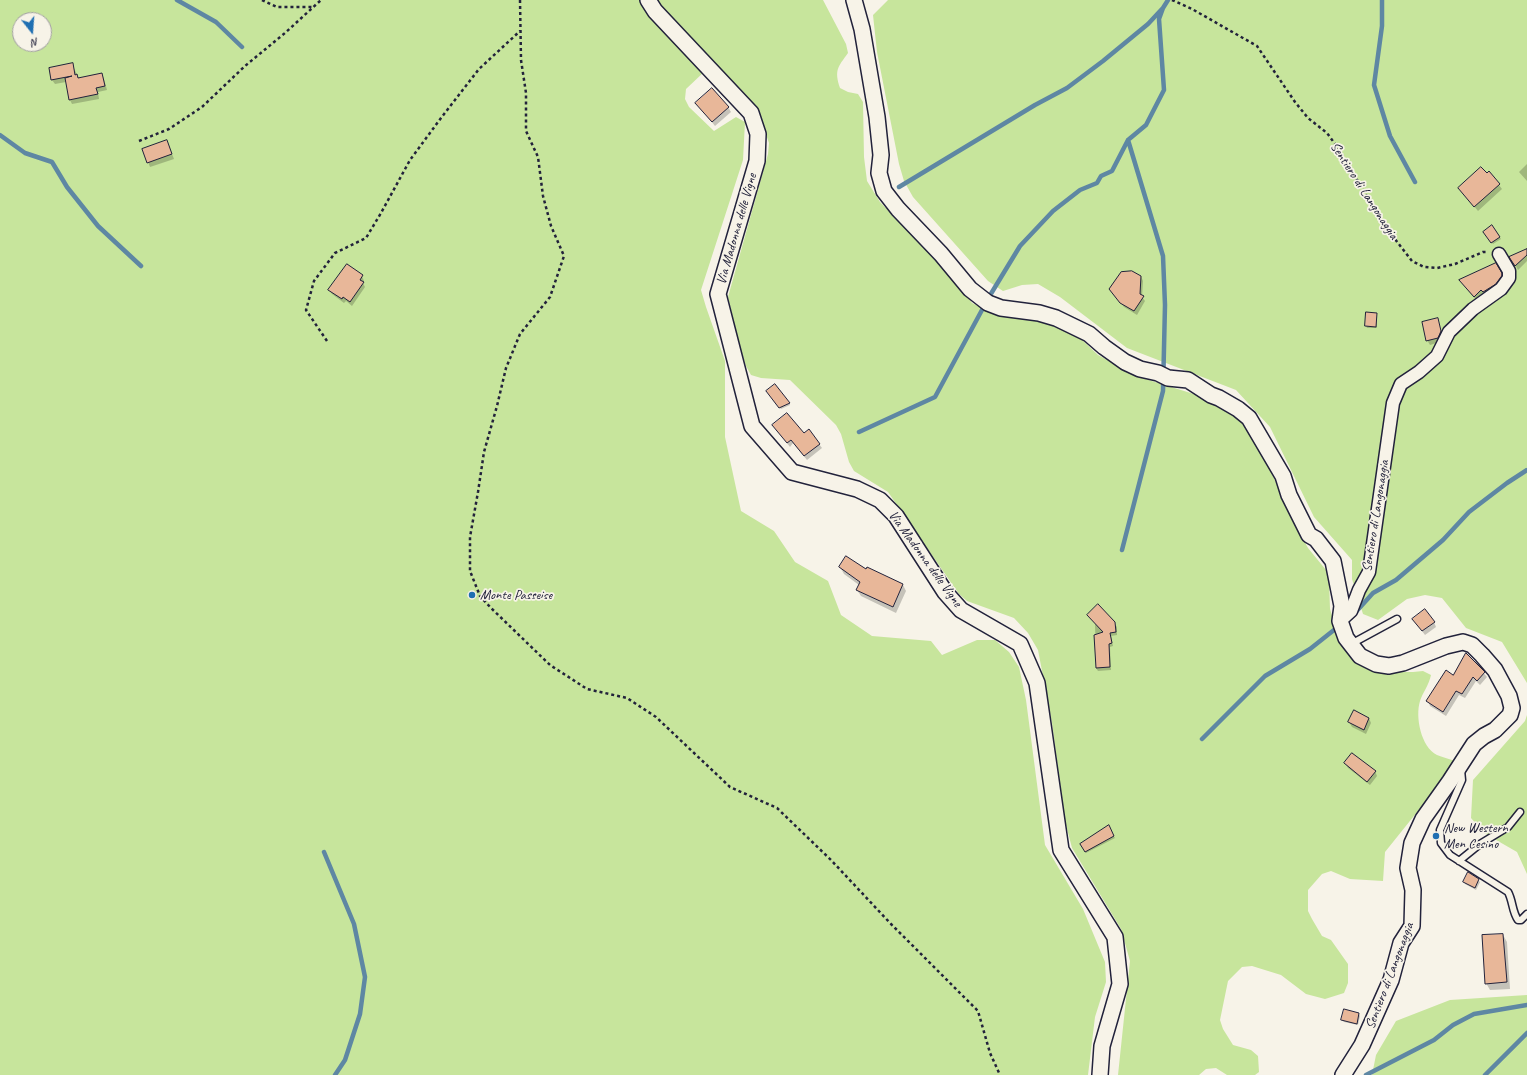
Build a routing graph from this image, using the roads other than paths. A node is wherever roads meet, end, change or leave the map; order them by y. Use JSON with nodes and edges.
{"nodes":[{"id":1,"x":648,"y":0,"type":"edge"},
{"id":2,"x":854,"y":0,"type":"edge"},
{"id":3,"x":1499,"y":254,"type":"road end"},
{"id":4,"x":1397,"y":619,"type":"dead end"},
{"id":5,"x":1340,"y":621,"type":"junction"},
{"id":6,"x":1351,"y":644,"type":"junction"},
{"id":7,"x":1460,"y":766,"type":"junction"},
{"id":8,"x":1520,"y":812,"type":"dead end"},
{"id":9,"x":1459,"y":861,"type":"junction"},
{"id":10,"x":1527,"y":914,"type":"edge"},
{"id":11,"x":1100,"y":1075,"type":"edge"},
{"id":12,"x":1343,"y":1075,"type":"edge"}],
"edges":[{"from":1,"to":11,"type":"street","name":"Via Madonna delle Vigne"},
{"from":2,"to":5,"type":"street"},
{"from":3,"to":5,"type":"street","name":"Sentiero di Langonaggia"},
{"from":4,"to":6,"type":"lane"},
{"from":5,"to":6,"type":"street","name":"Sentiero di Langonaggia"},
{"from":6,"to":7,"type":"street","name":"Sentiero di Langonaggia"},
{"from":7,"to":9,"type":"lane"},
{"from":7,"to":12,"type":"street","name":"Sentiero di Langonaggia"},
{"from":8,"to":9,"type":"lane"},
{"from":9,"to":10,"type":"lane"}]}
